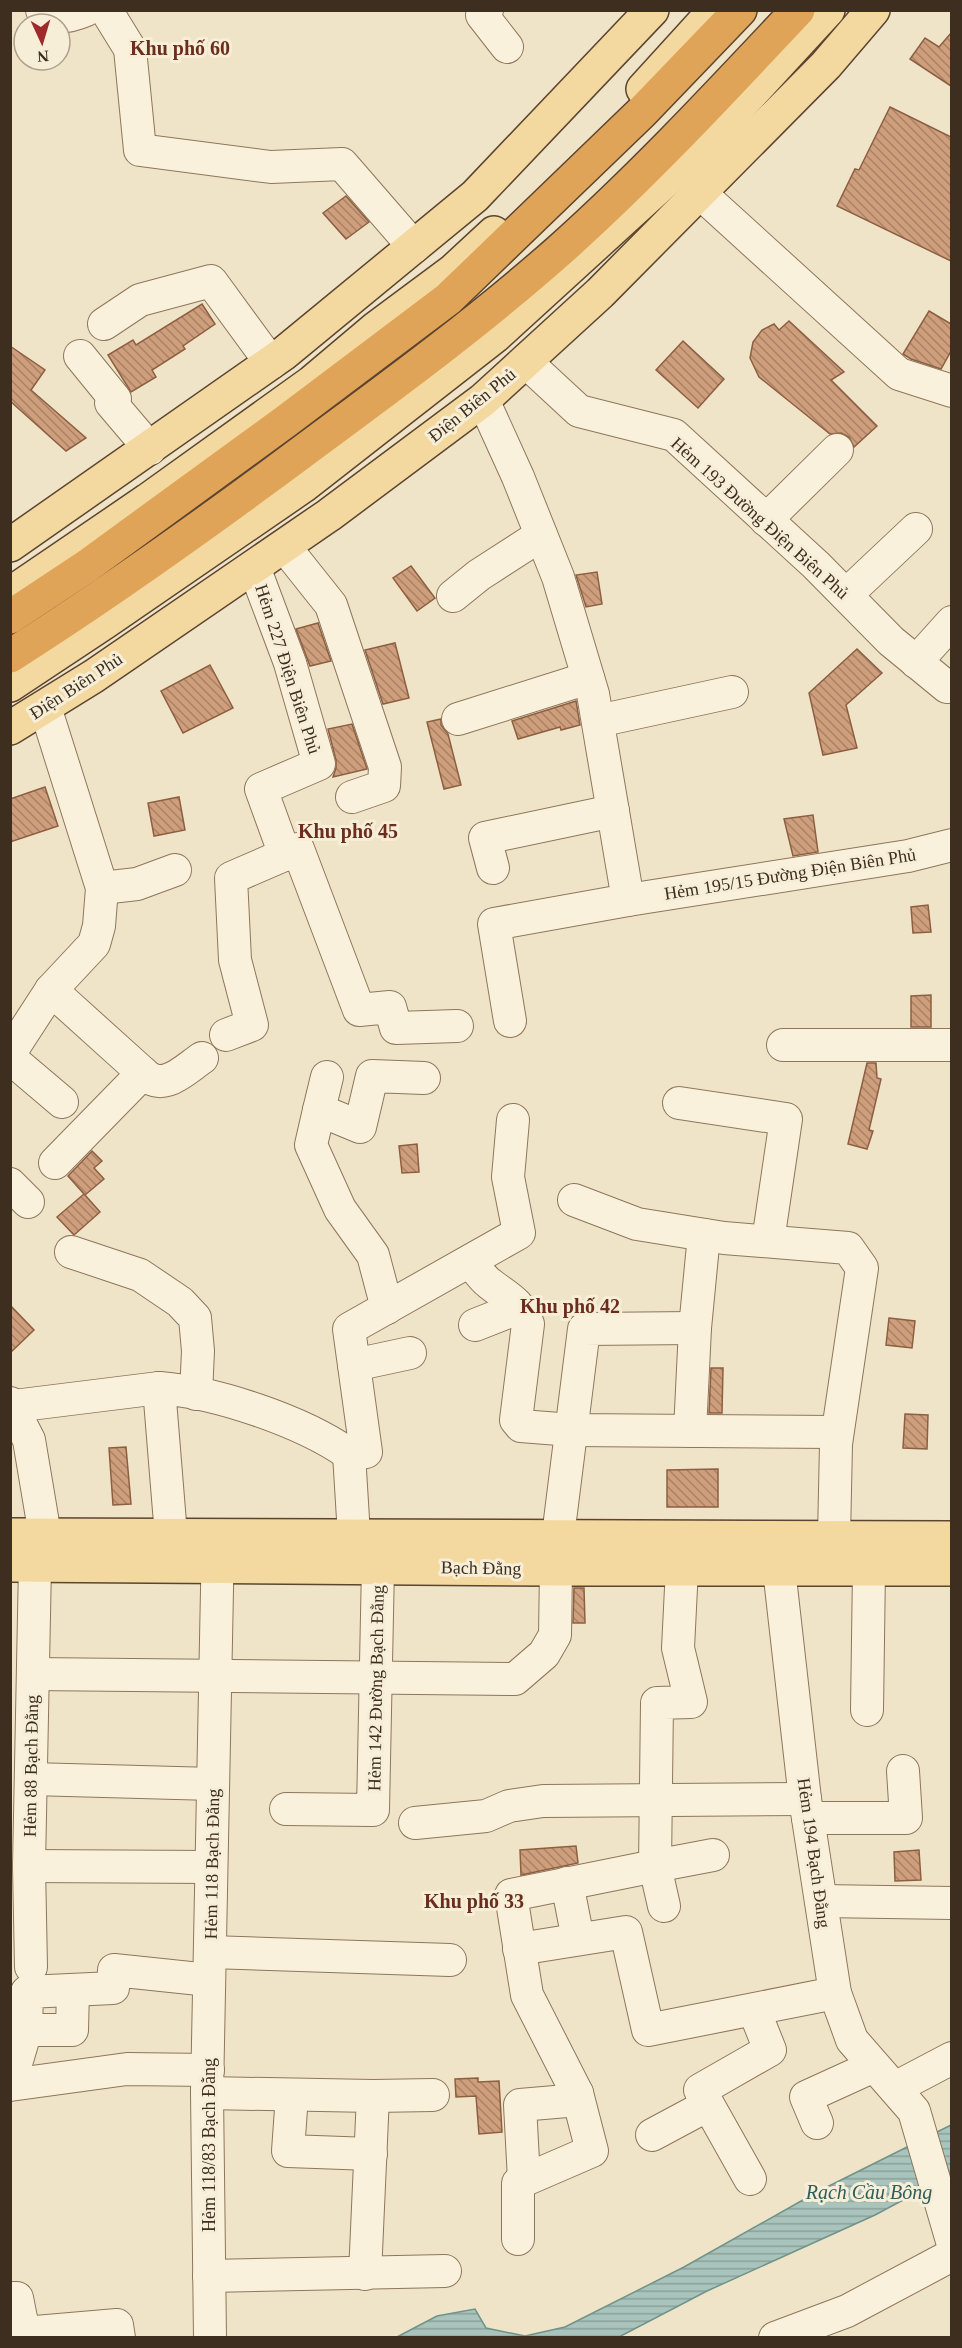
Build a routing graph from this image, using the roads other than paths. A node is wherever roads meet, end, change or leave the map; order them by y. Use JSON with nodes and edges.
{"nodes":[{"id":1,"x":42,"y":10,"type":"edge"},
{"id":2,"x":86,"y":10,"type":"edge"},
{"id":3,"x":106,"y":10,"type":"edge"},
{"id":4,"x":487,"y":10,"type":"edge"},
{"id":5,"x":652,"y":10,"type":"edge"},
{"id":6,"x":715,"y":10,"type":"edge"},
{"id":7,"x":740,"y":10,"type":"edge"},
{"id":8,"x":798,"y":10,"type":"edge"},
{"id":9,"x":828,"y":10,"type":"edge"},
{"id":10,"x":873,"y":10,"type":"edge"},
{"id":11,"x":507,"y":47,"type":"dead end"},
{"id":12,"x":700,"y":193,"type":"junction"},
{"id":13,"x":414,"y":247,"type":"junction"},
{"id":14,"x":105,"y":324,"type":"dead end"},
{"id":15,"x":80,"y":356,"type":"dead end"},
{"id":16,"x":525,"y":362,"type":"junction"},
{"id":17,"x":271,"y":363,"type":"junction"},
{"id":18,"x":951,"y":392,"type":"edge"},
{"id":19,"x":483,"y":400,"type":"junction"},
{"id":20,"x":150,"y":449,"type":"junction"},
{"id":21,"x":837,"y":450,"type":"dead end"},
{"id":22,"x":766,"y":520,"type":"junction"},
{"id":23,"x":916,"y":529,"type":"dead end"},
{"id":24,"x":541,"y":535,"type":"junction"},
{"id":25,"x":10,"y":545,"type":"edge"},
{"id":26,"x":284,"y":546,"type":"junction"},
{"id":27,"x":254,"y":567,"type":"junction"},
{"id":28,"x":10,"y":594,"type":"edge"},
{"id":29,"x":453,"y":596,"type":"dead end"},
{"id":30,"x":846,"y":596,"type":"junction"},
{"id":31,"x":10,"y":617,"type":"edge"},
{"id":32,"x":951,"y":622,"type":"edge"},
{"id":33,"x":10,"y":656,"type":"edge"},
{"id":34,"x":916,"y":662,"type":"junction"},
{"id":35,"x":588,"y":678,"type":"junction"},
{"id":36,"x":10,"y":685,"type":"edge"},
{"id":37,"x":948,"y":687,"type":"dead end"},
{"id":38,"x":732,"y":692,"type":"dead end"},
{"id":39,"x":45,"y":707,"type":"junction"},
{"id":40,"x":458,"y":718,"type":"dead end"},
{"id":41,"x":598,"y":721,"type":"junction"},
{"id":42,"x":10,"y":728,"type":"edge"},
{"id":43,"x":352,"y":797,"type":"dead end"},
{"id":44,"x":613,"y":811,"type":"junction"},
{"id":45,"x":951,"y":845,"type":"edge"},
{"id":46,"x":285,"y":855,"type":"junction"},
{"id":47,"x":493,"y":868,"type":"dead end"},
{"id":48,"x":175,"y":870,"type":"dead end"},
{"id":49,"x":102,"y":888,"type":"junction"},
{"id":50,"x":627,"y":900,"type":"junction"},
{"id":51,"x":51,"y":990,"type":"junction"},
{"id":52,"x":510,"y":1021,"type":"dead end"},
{"id":53,"x":457,"y":1026,"type":"dead end"},
{"id":54,"x":226,"y":1035,"type":"dead end"},
{"id":55,"x":783,"y":1045,"type":"dead end"},
{"id":56,"x":951,"y":1045,"type":"edge"},
{"id":57,"x":10,"y":1053,"type":"edge"},
{"id":58,"x":10,"y":1058,"type":"edge"},
{"id":59,"x":202,"y":1058,"type":"dead end"},
{"id":60,"x":142,"y":1073,"type":"junction"},
{"id":61,"x":327,"y":1077,"type":"dead end"},
{"id":62,"x":424,"y":1078,"type":"dead end"},
{"id":63,"x":62,"y":1102,"type":"dead end"},
{"id":64,"x":679,"y":1103,"type":"dead end"},
{"id":65,"x":319,"y":1110,"type":"junction"},
{"id":66,"x":513,"y":1120,"type":"dead end"},
{"id":67,"x":56,"y":1163,"type":"dead end"},
{"id":68,"x":574,"y":1200,"type":"dead end"},
{"id":69,"x":704,"y":1235,"type":"junction"},
{"id":70,"x":768,"y":1241,"type":"junction"},
{"id":71,"x":71,"y":1252,"type":"dead end"},
{"id":72,"x":470,"y":1261,"type":"junction"},
{"id":73,"x":387,"y":1308,"type":"junction"},
{"id":74,"x":524,"y":1312,"type":"junction"},
{"id":75,"x":476,"y":1325,"type":"dead end"},
{"id":76,"x":695,"y":1328,"type":"junction"},
{"id":77,"x":410,"y":1353,"type":"dead end"},
{"id":78,"x":354,"y":1365,"type":"junction"},
{"id":79,"x":159,"y":1388,"type":"junction"},
{"id":80,"x":196,"y":1394,"type":"junction"},
{"id":81,"x":12,"y":1405,"type":"edge"},
{"id":82,"x":572,"y":1430,"type":"junction"},
{"id":83,"x":690,"y":1431,"type":"junction"},
{"id":84,"x":837,"y":1432,"type":"junction"},
{"id":85,"x":349,"y":1454,"type":"junction"},
{"id":86,"x":10,"y":1535,"type":"edge"},
{"id":87,"x":171,"y":1535,"type":"junction"},
{"id":88,"x":354,"y":1535,"type":"junction"},
{"id":89,"x":558,"y":1536,"type":"junction"},
{"id":90,"x":834,"y":1537,"type":"junction"},
{"id":91,"x":951,"y":1538,"type":"edge"},
{"id":92,"x":218,"y":1550,"type":"junction"},
{"id":93,"x":779,"y":1553,"type":"junction"},
{"id":94,"x":30,"y":1555,"type":"edge"},
{"id":95,"x":378,"y":1566,"type":"junction"},
{"id":96,"x":682,"y":1568,"type":"junction"},
{"id":97,"x":556,"y":1569,"type":"junction"},
{"id":98,"x":869,"y":1569,"type":"junction"},
{"id":99,"x":951,"y":1569,"type":"edge"},
{"id":100,"x":33,"y":1674,"type":"junction"},
{"id":101,"x":215,"y":1676,"type":"junction"},
{"id":102,"x":376,"y":1679,"type":"junction"},
{"id":103,"x":867,"y":1710,"type":"dead end"},
{"id":104,"x":21,"y":1733,"type":"edge"},
{"id":105,"x":903,"y":1771,"type":"dead end"},
{"id":106,"x":31,"y":1779,"type":"junction"},
{"id":107,"x":213,"y":1784,"type":"junction"},
{"id":108,"x":656,"y":1800,"type":"junction"},
{"id":109,"x":286,"y":1809,"type":"dead end"},
{"id":110,"x":807,"y":1809,"type":"junction"},
{"id":111,"x":415,"y":1823,"type":"dead end"},
{"id":112,"x":713,"y":1855,"type":"dead end"},
{"id":113,"x":29,"y":1866,"type":"junction"},
{"id":114,"x":655,"y":1866,"type":"junction"},
{"id":115,"x":211,"y":1867,"type":"junction"},
{"id":116,"x":567,"y":1883,"type":"junction"},
{"id":117,"x":821,"y":1901,"type":"junction"},
{"id":118,"x":951,"y":1903,"type":"edge"},
{"id":119,"x":664,"y":1906,"type":"dead end"},
{"id":120,"x":578,"y":1939,"type":"junction"},
{"id":121,"x":519,"y":1949,"type":"junction"},
{"id":122,"x":450,"y":1960,"type":"dead end"},
{"id":123,"x":209,"y":1966,"type":"junction"},
{"id":124,"x":32,"y":1967,"type":"dead end"},
{"id":125,"x":835,"y":1993,"type":"junction"},
{"id":126,"x":754,"y":2010,"type":"junction"},
{"id":127,"x":951,"y":2058,"type":"edge"},
{"id":128,"x":208,"y":2081,"type":"junction"},
{"id":129,"x":10,"y":2084,"type":"edge"},
{"id":130,"x":894,"y":2088,"type":"junction"},
{"id":131,"x":577,"y":2093,"type":"junction"},
{"id":132,"x":292,"y":2095,"type":"junction"},
{"id":133,"x":433,"y":2095,"type":"dead end"},
{"id":134,"x":374,"y":2096,"type":"junction"},
{"id":135,"x":708,"y":2105,"type":"junction"},
{"id":136,"x":817,"y":2123,"type":"dead end"},
{"id":137,"x":652,"y":2135,"type":"dead end"},
{"id":138,"x":371,"y":2154,"type":"junction"},
{"id":139,"x":750,"y":2179,"type":"dead end"},
{"id":140,"x":524,"y":2180,"type":"junction"},
{"id":141,"x":518,"y":2239,"type":"dead end"},
{"id":142,"x":951,"y":2241,"type":"edge"},
{"id":143,"x":951,"y":2255,"type":"edge"},
{"id":144,"x":445,"y":2271,"type":"dead end"},
{"id":145,"x":365,"y":2274,"type":"junction"},
{"id":146,"x":209,"y":2276,"type":"junction"},
{"id":147,"x":10,"y":2298,"type":"edge"},
{"id":148,"x":63,"y":2333,"type":"edge"},
{"id":149,"x":24,"y":2335,"type":"edge"},
{"id":150,"x":119,"y":2337,"type":"edge"},
{"id":151,"x":210,"y":2337,"type":"edge"},
{"id":152,"x":775,"y":2337,"type":"edge"}],
"edges":[{"from":1,"to":2,"type":"street"},
{"from":3,"to":13,"type":"street"},
{"from":4,"to":11,"type":"street"},
{"from":5,"to":13,"type":"main road"},
{"from":6,"to":28,"type":"main road"},
{"from":7,"to":31,"type":"highway"},
{"from":8,"to":33,"type":"highway"},
{"from":9,"to":36,"type":"main road","name":"Điện Biên Phủ"},
{"from":10,"to":12,"type":"main road","name":"Điện Biên Phủ"},
{"from":12,"to":16,"type":"main road","name":"Điện Biên Phủ"},
{"from":12,"to":18,"type":"street"},
{"from":13,"to":17,"type":"main road"},
{"from":14,"to":17,"type":"street"},
{"from":15,"to":20,"type":"street"},
{"from":16,"to":19,"type":"main road","name":"Điện Biên Phủ"},
{"from":16,"to":22,"type":"street","name":"Hẻm 193 Đường Điện Biên Phủ"},
{"from":17,"to":20,"type":"main road"},
{"from":19,"to":24,"type":"street"},
{"from":19,"to":26,"type":"main road","name":"Điện Biên Phủ"},
{"from":20,"to":25,"type":"main road"},
{"from":21,"to":22,"type":"street"},
{"from":22,"to":30,"type":"street","name":"Hẻm 193 Đường Điện Biên Phủ"},
{"from":23,"to":30,"type":"street"},
{"from":24,"to":29,"type":"street"},
{"from":24,"to":35,"type":"street"},
{"from":26,"to":27,"type":"main road","name":"Điện Biên Phủ"},
{"from":26,"to":43,"type":"street"},
{"from":27,"to":39,"type":"main road","name":"Điện Biên Phủ"},
{"from":27,"to":46,"type":"street","name":"Hẻm 227 Điện Biên Phủ"},
{"from":30,"to":34,"type":"street","name":"Hẻm 193 Đường Điện Biên Phủ"},
{"from":32,"to":34,"type":"street"},
{"from":34,"to":37,"type":"street","name":"Hẻm 193 Đường Điện Biên Phủ"},
{"from":35,"to":40,"type":"street"},
{"from":35,"to":41,"type":"street"},
{"from":38,"to":41,"type":"street"},
{"from":39,"to":42,"type":"main road","name":"Điện Biên Phủ"},
{"from":39,"to":49,"type":"street"},
{"from":41,"to":44,"type":"street"},
{"from":44,"to":47,"type":"street"},
{"from":44,"to":50,"type":"street"},
{"from":45,"to":50,"type":"street","name":"Hẻm 195/15 Đường Điện Biên Phủ"},
{"from":46,"to":53,"type":"street"},
{"from":46,"to":54,"type":"street"},
{"from":48,"to":49,"type":"street"},
{"from":49,"to":51,"type":"street"},
{"from":50,"to":52,"type":"street","name":"Hẻm 195/15 Đường Điện Biên Phủ"},
{"from":51,"to":57,"type":"street"},
{"from":51,"to":60,"type":"street"},
{"from":55,"to":56,"type":"street"},
{"from":58,"to":63,"type":"street"},
{"from":59,"to":60,"type":"street"},
{"from":60,"to":67,"type":"street"},
{"from":61,"to":65,"type":"street"},
{"from":62,"to":65,"type":"street"},
{"from":64,"to":70,"type":"street"},
{"from":65,"to":73,"type":"street"},
{"from":66,"to":72,"type":"street"},
{"from":68,"to":69,"type":"street"},
{"from":69,"to":70,"type":"street"},
{"from":69,"to":76,"type":"street"},
{"from":70,"to":84,"type":"street"},
{"from":71,"to":80,"type":"street"},
{"from":72,"to":73,"type":"street"},
{"from":72,"to":74,"type":"street"},
{"from":73,"to":78,"type":"street"},
{"from":74,"to":75,"type":"street"},
{"from":74,"to":82,"type":"street"},
{"from":76,"to":82,"type":"street"},
{"from":76,"to":83,"type":"street"},
{"from":77,"to":78,"type":"street"},
{"from":78,"to":85,"type":"street"},
{"from":79,"to":80,"type":"street"},
{"from":79,"to":81,"type":"street"},
{"from":79,"to":87,"type":"street"},
{"from":80,"to":85,"type":"street"},
{"from":81,"to":94,"type":"street","name":"Hẻm 88 Bạch Đằng"},
{"from":82,"to":83,"type":"street"},
{"from":82,"to":89,"type":"street"},
{"from":83,"to":84,"type":"street"},
{"from":84,"to":90,"type":"street"},
{"from":85,"to":88,"type":"street"},
{"from":86,"to":94,"type":"main road","name":"Bạch Đằng"},
{"from":87,"to":92,"type":"main road","name":"Bạch Đằng"},
{"from":87,"to":94,"type":"main road","name":"Bạch Đằng"},
{"from":88,"to":89,"type":"main road","name":"Bạch Đằng"},
{"from":88,"to":92,"type":"main road","name":"Bạch Đằng"},
{"from":89,"to":93,"type":"main road","name":"Bạch Đằng"},
{"from":90,"to":91,"type":"main road","name":"Bạch Đằng"},
{"from":90,"to":93,"type":"main road","name":"Bạch Đằng"},
{"from":92,"to":94,"type":"main road","name":"Bạch Đằng"},
{"from":92,"to":95,"type":"main road","name":"Bạch Đằng"},
{"from":92,"to":101,"type":"street","name":"Hẻm 118 Bạch Đằng"},
{"from":93,"to":96,"type":"main road","name":"Bạch Đằng"},
{"from":93,"to":98,"type":"main road","name":"Bạch Đằng"},
{"from":93,"to":110,"type":"street","name":"Hẻm 194 Bạch Đằng"},
{"from":94,"to":100,"type":"street","name":"Hẻm 88 Bạch Đằng"},
{"from":95,"to":97,"type":"main road","name":"Bạch Đằng"},
{"from":95,"to":102,"type":"street","name":"Hẻm 142 Đường Bạch Đằng"},
{"from":96,"to":97,"type":"main road","name":"Bạch Đằng"},
{"from":96,"to":108,"type":"street"},
{"from":97,"to":102,"type":"street"},
{"from":98,"to":99,"type":"main road","name":"Bạch Đằng"},
{"from":98,"to":103,"type":"street"},
{"from":100,"to":101,"type":"street"},
{"from":100,"to":104,"type":"street","name":"Hẻm 88 Bạch Đằng"},
{"from":101,"to":102,"type":"street"},
{"from":101,"to":107,"type":"street","name":"Hẻm 118 Bạch Đằng"},
{"from":102,"to":109,"type":"street","name":"Hẻm 142 Đường Bạch Đằng"},
{"from":104,"to":106,"type":"street","name":"Hẻm 88 Bạch Đằng"},
{"from":105,"to":110,"type":"street"},
{"from":106,"to":107,"type":"street"},
{"from":106,"to":113,"type":"street","name":"Hẻm 88 Bạch Đằng"},
{"from":107,"to":115,"type":"street","name":"Hẻm 118 Bạch Đằng"},
{"from":108,"to":110,"type":"street"},
{"from":108,"to":111,"type":"street"},
{"from":108,"to":114,"type":"street"},
{"from":110,"to":117,"type":"street","name":"Hẻm 194 Bạch Đằng"},
{"from":112,"to":114,"type":"street"},
{"from":113,"to":115,"type":"street"},
{"from":113,"to":124,"type":"street","name":"Hẻm 88 Bạch Đằng"},
{"from":114,"to":116,"type":"street"},
{"from":114,"to":119,"type":"street"},
{"from":115,"to":123,"type":"street","name":"Hẻm 118 Bạch Đằng"},
{"from":116,"to":120,"type":"street"},
{"from":116,"to":121,"type":"street"},
{"from":117,"to":118,"type":"street"},
{"from":117,"to":125,"type":"street","name":"Hẻm 194 Bạch Đằng"},
{"from":120,"to":121,"type":"street"},
{"from":120,"to":126,"type":"street"},
{"from":121,"to":131,"type":"street"},
{"from":122,"to":123,"type":"street","name":"Hẻm 118 Bạch Đằng"},
{"from":123,"to":128,"type":"street","name":"Hẻm 118/83 Bạch Đằng"},
{"from":123,"to":129,"type":"street"},
{"from":125,"to":126,"type":"street"},
{"from":125,"to":130,"type":"street","name":"Hẻm 194 Bạch Đằng"},
{"from":126,"to":135,"type":"street"},
{"from":127,"to":130,"type":"street"},
{"from":128,"to":129,"type":"street"},
{"from":128,"to":132,"type":"street"},
{"from":128,"to":146,"type":"street","name":"Hẻm 118/83 Bạch Đằng"},
{"from":130,"to":136,"type":"street"},
{"from":130,"to":142,"type":"street"},
{"from":131,"to":140,"type":"street"},
{"from":131,"to":140,"type":"street"},
{"from":132,"to":134,"type":"street"},
{"from":132,"to":138,"type":"street"},
{"from":133,"to":134,"type":"street"},
{"from":134,"to":138,"type":"street"},
{"from":135,"to":137,"type":"street"},
{"from":135,"to":139,"type":"street"},
{"from":138,"to":145,"type":"street"},
{"from":140,"to":141,"type":"street"},
{"from":143,"to":152,"type":"street"},
{"from":144,"to":145,"type":"street"},
{"from":145,"to":146,"type":"street"},
{"from":146,"to":151,"type":"street","name":"Hẻm 118/83 Bạch Đằng"},
{"from":147,"to":149,"type":"street"},
{"from":148,"to":149,"type":"street"},
{"from":148,"to":150,"type":"street"}]}
